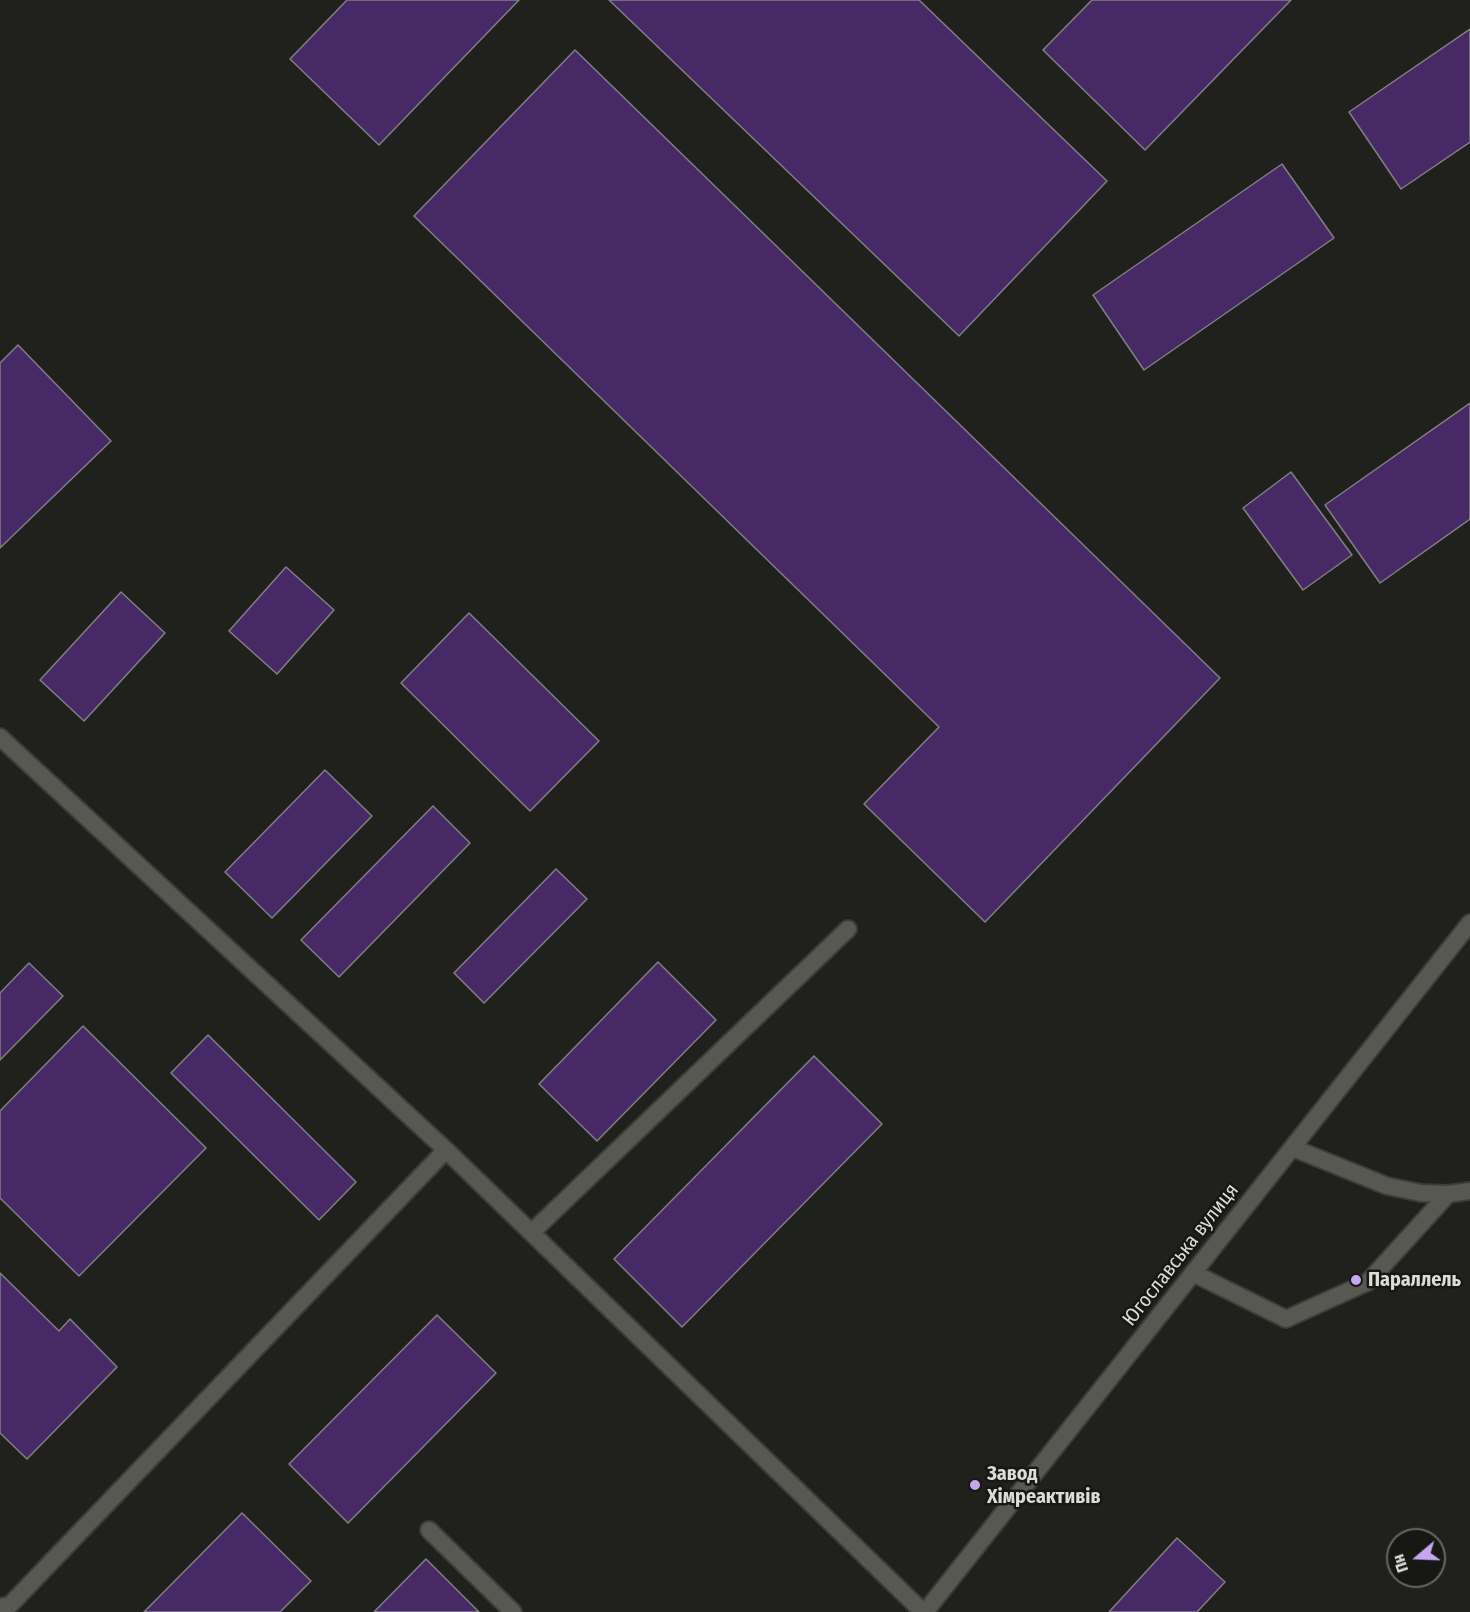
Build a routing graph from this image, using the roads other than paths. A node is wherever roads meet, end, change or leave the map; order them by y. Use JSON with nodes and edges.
{"nodes":[{"id":1,"x":0,"y":737,"type":"edge"},
{"id":2,"x":1470,"y":923,"type":"edge"},
{"id":3,"x":848,"y":929,"type":"dead end"},
{"id":4,"x":1293,"y":1148,"type":"junction"},
{"id":5,"x":446,"y":1150,"type":"junction"},
{"id":6,"x":1470,"y":1191,"type":"edge"},
{"id":7,"x":1448,"y":1194,"type":"junction"},
{"id":8,"x":532,"y":1232,"type":"junction"},
{"id":9,"x":1193,"y":1274,"type":"junction"},
{"id":10,"x":429,"y":1530,"type":"dead end"},
{"id":11,"x":0,"y":1607,"type":"edge"},
{"id":12,"x":513,"y":1612,"type":"edge"},
{"id":13,"x":924,"y":1612,"type":"edge"}],
"edges":[{"from":1,"to":5,"type":"main road"},
{"from":2,"to":4,"type":"main road","name":"Югославська вулиця"},
{"from":3,"to":8,"type":"main road"},
{"from":4,"to":7,"type":"main road"},
{"from":4,"to":9,"type":"main road","name":"Югославська вулиця"},
{"from":5,"to":8,"type":"main road"},
{"from":5,"to":11,"type":"main road"},
{"from":6,"to":7,"type":"main road"},
{"from":7,"to":9,"type":"main road"},
{"from":8,"to":13,"type":"main road"},
{"from":9,"to":13,"type":"main road","name":"Югославська вулиця"},
{"from":10,"to":12,"type":"main road"}]}
